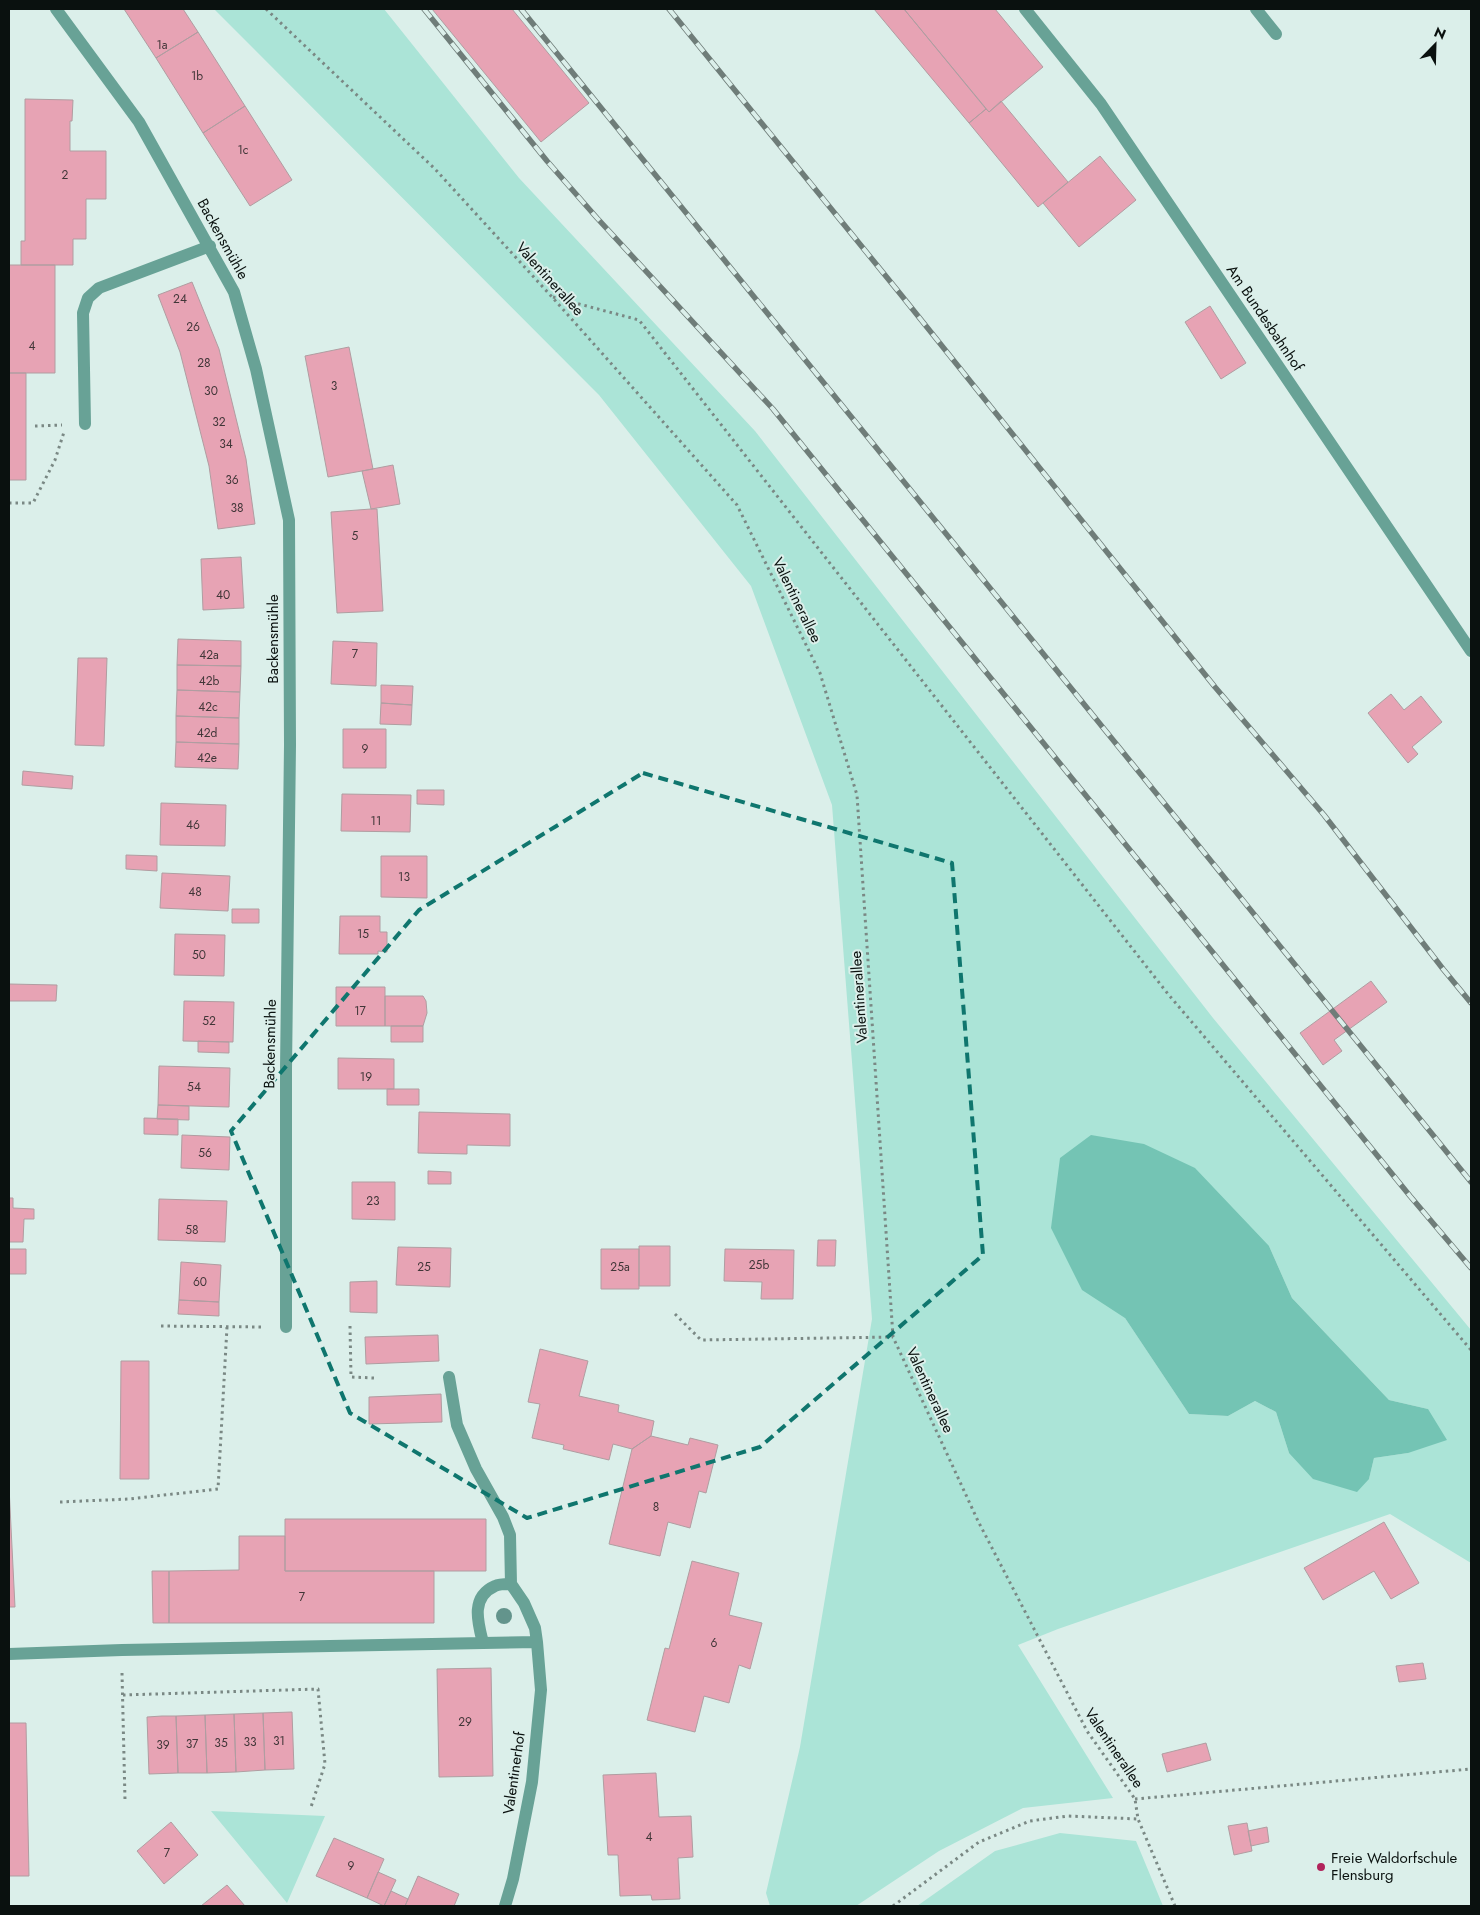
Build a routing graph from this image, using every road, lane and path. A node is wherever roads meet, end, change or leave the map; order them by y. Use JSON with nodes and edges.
{"nodes":[{"id":1,"x":56,"y":9,"type":"edge"},
{"id":2,"x":266,"y":9,"type":"edge"},
{"id":3,"x":1025,"y":9,"type":"edge"},
{"id":4,"x":1256,"y":9,"type":"edge"},
{"id":5,"x":1276,"y":34,"type":"dead end"},
{"id":6,"x":210,"y":246,"type":"junction"},
{"id":7,"x":552,"y":297,"type":"junction"},
{"id":8,"x":85,"y":424,"type":"dead end"},
{"id":9,"x":66,"y":425,"type":"dead end"},
{"id":10,"x":9,"y":503,"type":"edge"},
{"id":11,"x":1471,"y":651,"type":"edge"},
{"id":12,"x":676,"y":1314,"type":"dead end"},
{"id":13,"x":161,"y":1326,"type":"dead end"},
{"id":14,"x":227,"y":1326,"type":"junction"},
{"id":15,"x":350,"y":1326,"type":"dead end"},
{"id":16,"x":286,"y":1327,"type":"joint"},
{"id":17,"x":893,"y":1336,"type":"junction"},
{"id":18,"x":1471,"y":1350,"type":"edge"},
{"id":19,"x":449,"y":1377,"type":"dead end"},
{"id":20,"x":374,"y":1378,"type":"dead end"},
{"id":21,"x":60,"y":1502,"type":"dead end"},
{"id":22,"x":511,"y":1584,"type":"junction"},
{"id":23,"x":536,"y":1642,"type":"junction"},
{"id":24,"x":483,"y":1643,"type":"junction"},
{"id":25,"x":122,"y":1650,"type":"junction"},
{"id":26,"x":9,"y":1654,"type":"edge"},
{"id":27,"x":122,"y":1695,"type":"junction"},
{"id":28,"x":1471,"y":1770,"type":"edge"},
{"id":29,"x":1135,"y":1799,"type":"junction"},
{"id":30,"x":125,"y":1800,"type":"dead end"},
{"id":31,"x":311,"y":1807,"type":"dead end"},
{"id":32,"x":1138,"y":1819,"type":"junction"},
{"id":33,"x":505,"y":1906,"type":"edge"},
{"id":34,"x":893,"y":1906,"type":"edge"},
{"id":35,"x":1175,"y":1906,"type":"edge"}],
"edges":[{"from":1,"to":6,"type":"street","name":"Backensmühle"},
{"from":2,"to":7,"type":"path","name":"Valentinerallee"},
{"from":3,"to":11,"type":"street","name":"Am Bundesbahnhof"},
{"from":4,"to":5,"type":"street"},
{"from":6,"to":8,"type":"street"},
{"from":6,"to":16,"type":"street","name":"Backensmühle"},
{"from":7,"to":17,"type":"path","name":"Valentinerallee"},
{"from":7,"to":18,"type":"path"},
{"from":9,"to":10,"type":"path"},
{"from":12,"to":17,"type":"path"},
{"from":13,"to":14,"type":"path"},
{"from":14,"to":16,"type":"path"},
{"from":14,"to":21,"type":"path"},
{"from":15,"to":20,"type":"path"},
{"from":17,"to":29,"type":"path","name":"Valentinerallee"},
{"from":19,"to":22,"type":"street"},
{"from":22,"to":23,"type":"street","name":"Valentinerhof"},
{"from":22,"to":24,"type":"street"},
{"from":23,"to":24,"type":"street"},
{"from":23,"to":33,"type":"street","name":"Valentinerhof"},
{"from":24,"to":25,"type":"street"},
{"from":25,"to":26,"type":"street"},
{"from":25,"to":27,"type":"path"},
{"from":27,"to":30,"type":"path"},
{"from":27,"to":31,"type":"path"},
{"from":28,"to":29,"type":"path","name":"Valentinerallee"},
{"from":29,"to":32,"type":"path"},
{"from":32,"to":34,"type":"path"},
{"from":32,"to":35,"type":"path"}]}
